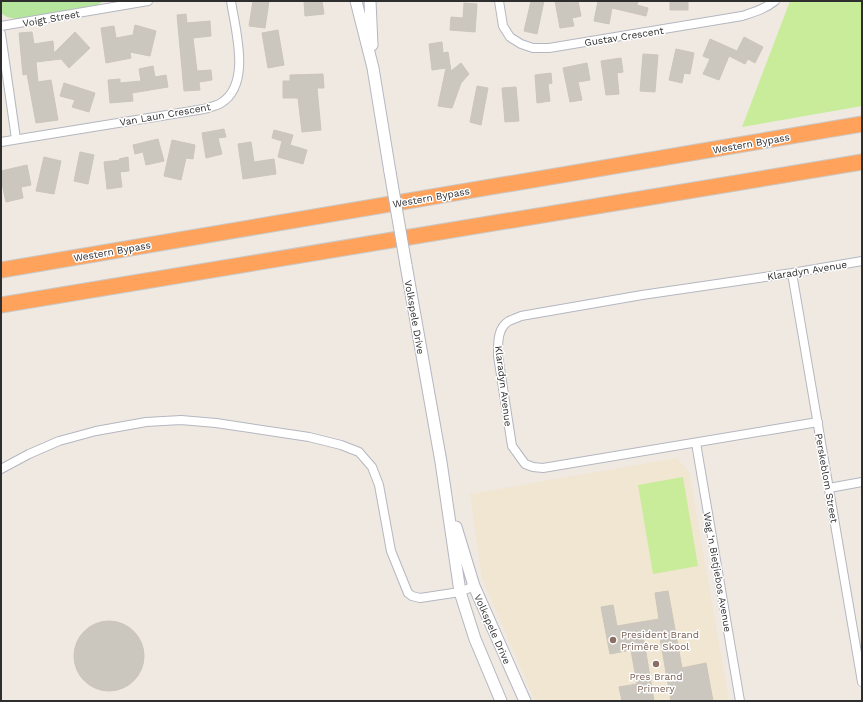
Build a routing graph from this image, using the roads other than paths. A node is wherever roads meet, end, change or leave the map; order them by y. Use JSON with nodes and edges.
{"nodes":[{"id":1,"x":148,"y":1,"type":"edge"},
{"id":2,"x":231,"y":1,"type":"edge"},
{"id":3,"x":356,"y":1,"type":"edge"},
{"id":4,"x":370,"y":1,"type":"edge"},
{"id":5,"x":499,"y":1,"type":"edge"},
{"id":6,"x":775,"y":1,"type":"edge"},
{"id":7,"x":116,"y":4,"type":"edge"},
{"id":8,"x":1,"y":26,"type":"edge"},
{"id":9,"x":1,"y":34,"type":"edge"},
{"id":10,"x":373,"y":68,"type":"junction"},
{"id":11,"x":862,"y":124,"type":"edge"},
{"id":12,"x":16,"y":139,"type":"junction"},
{"id":13,"x":1,"y":142,"type":"edge"},
{"id":14,"x":862,"y":162,"type":"edge"},
{"id":15,"x":862,"y":261,"type":"edge"},
{"id":16,"x":1,"y":270,"type":"edge"},
{"id":17,"x":792,"y":273,"type":"junction"},
{"id":18,"x":1,"y":305,"type":"edge"},
{"id":19,"x":818,"y":422,"type":"junction"},
{"id":20,"x":696,"y":443,"type":"junction"},
{"id":21,"x":441,"y":462,"type":"junction"},
{"id":22,"x":1,"y":469,"type":"edge"},
{"id":23,"x":862,"y":482,"type":"edge"},
{"id":24,"x":829,"y":488,"type":"junction"},
{"id":25,"x":474,"y":586,"type":"junction"},
{"id":26,"x":460,"y":592,"type":"junction"},
{"id":27,"x":862,"y":682,"type":"edge"},
{"id":28,"x":522,"y":700,"type":"edge"},
{"id":29,"x":501,"y":701,"type":"edge"},
{"id":30,"x":740,"y":701,"type":"edge"}],
"edges":[{"from":1,"to":7,"type":"street","name":"Voigt Street"},
{"from":2,"to":12,"type":"street","name":"Van Laun Crescent"},
{"from":3,"to":10,"type":"street"},
{"from":4,"to":10,"type":"street"},
{"from":5,"to":6,"type":"street","name":"Gustav Crescent"},
{"from":7,"to":8,"type":"street","name":"Voigt Street"},
{"from":9,"to":12,"type":"street"},
{"from":10,"to":21,"type":"street","name":"Volkspele Drive","bridge":true},
{"from":11,"to":16,"type":"highway","name":"Western Bypass"},
{"from":12,"to":13,"type":"street","name":"Van Laun Crescent"},
{"from":14,"to":18,"type":"highway"},
{"from":15,"to":17,"type":"street","name":"Klaradyn Avenue"},
{"from":17,"to":19,"type":"street","name":"Perskeblom Street"},
{"from":17,"to":20,"type":"street","name":"Klaradyn Avenue"},
{"from":19,"to":20,"type":"street","name":"Klaradyn Avenue"},
{"from":19,"to":24,"type":"street","name":"Perskeblom Street"},
{"from":20,"to":30,"type":"street","name":"Wag 'n Bietjiebos Avenue"},
{"from":21,"to":25,"type":"street","name":"Volkspele Drive"},
{"from":21,"to":26,"type":"street","name":"Volkspele Drive"},
{"from":22,"to":26,"type":"street"},
{"from":23,"to":24,"type":"street"},
{"from":24,"to":27,"type":"street","name":"Perskeblom Street"},
{"from":25,"to":26,"type":"street"},
{"from":25,"to":28,"type":"street","name":"Volkspele Drive"},
{"from":26,"to":29,"type":"street","name":"Volkspele Drive"}]}
